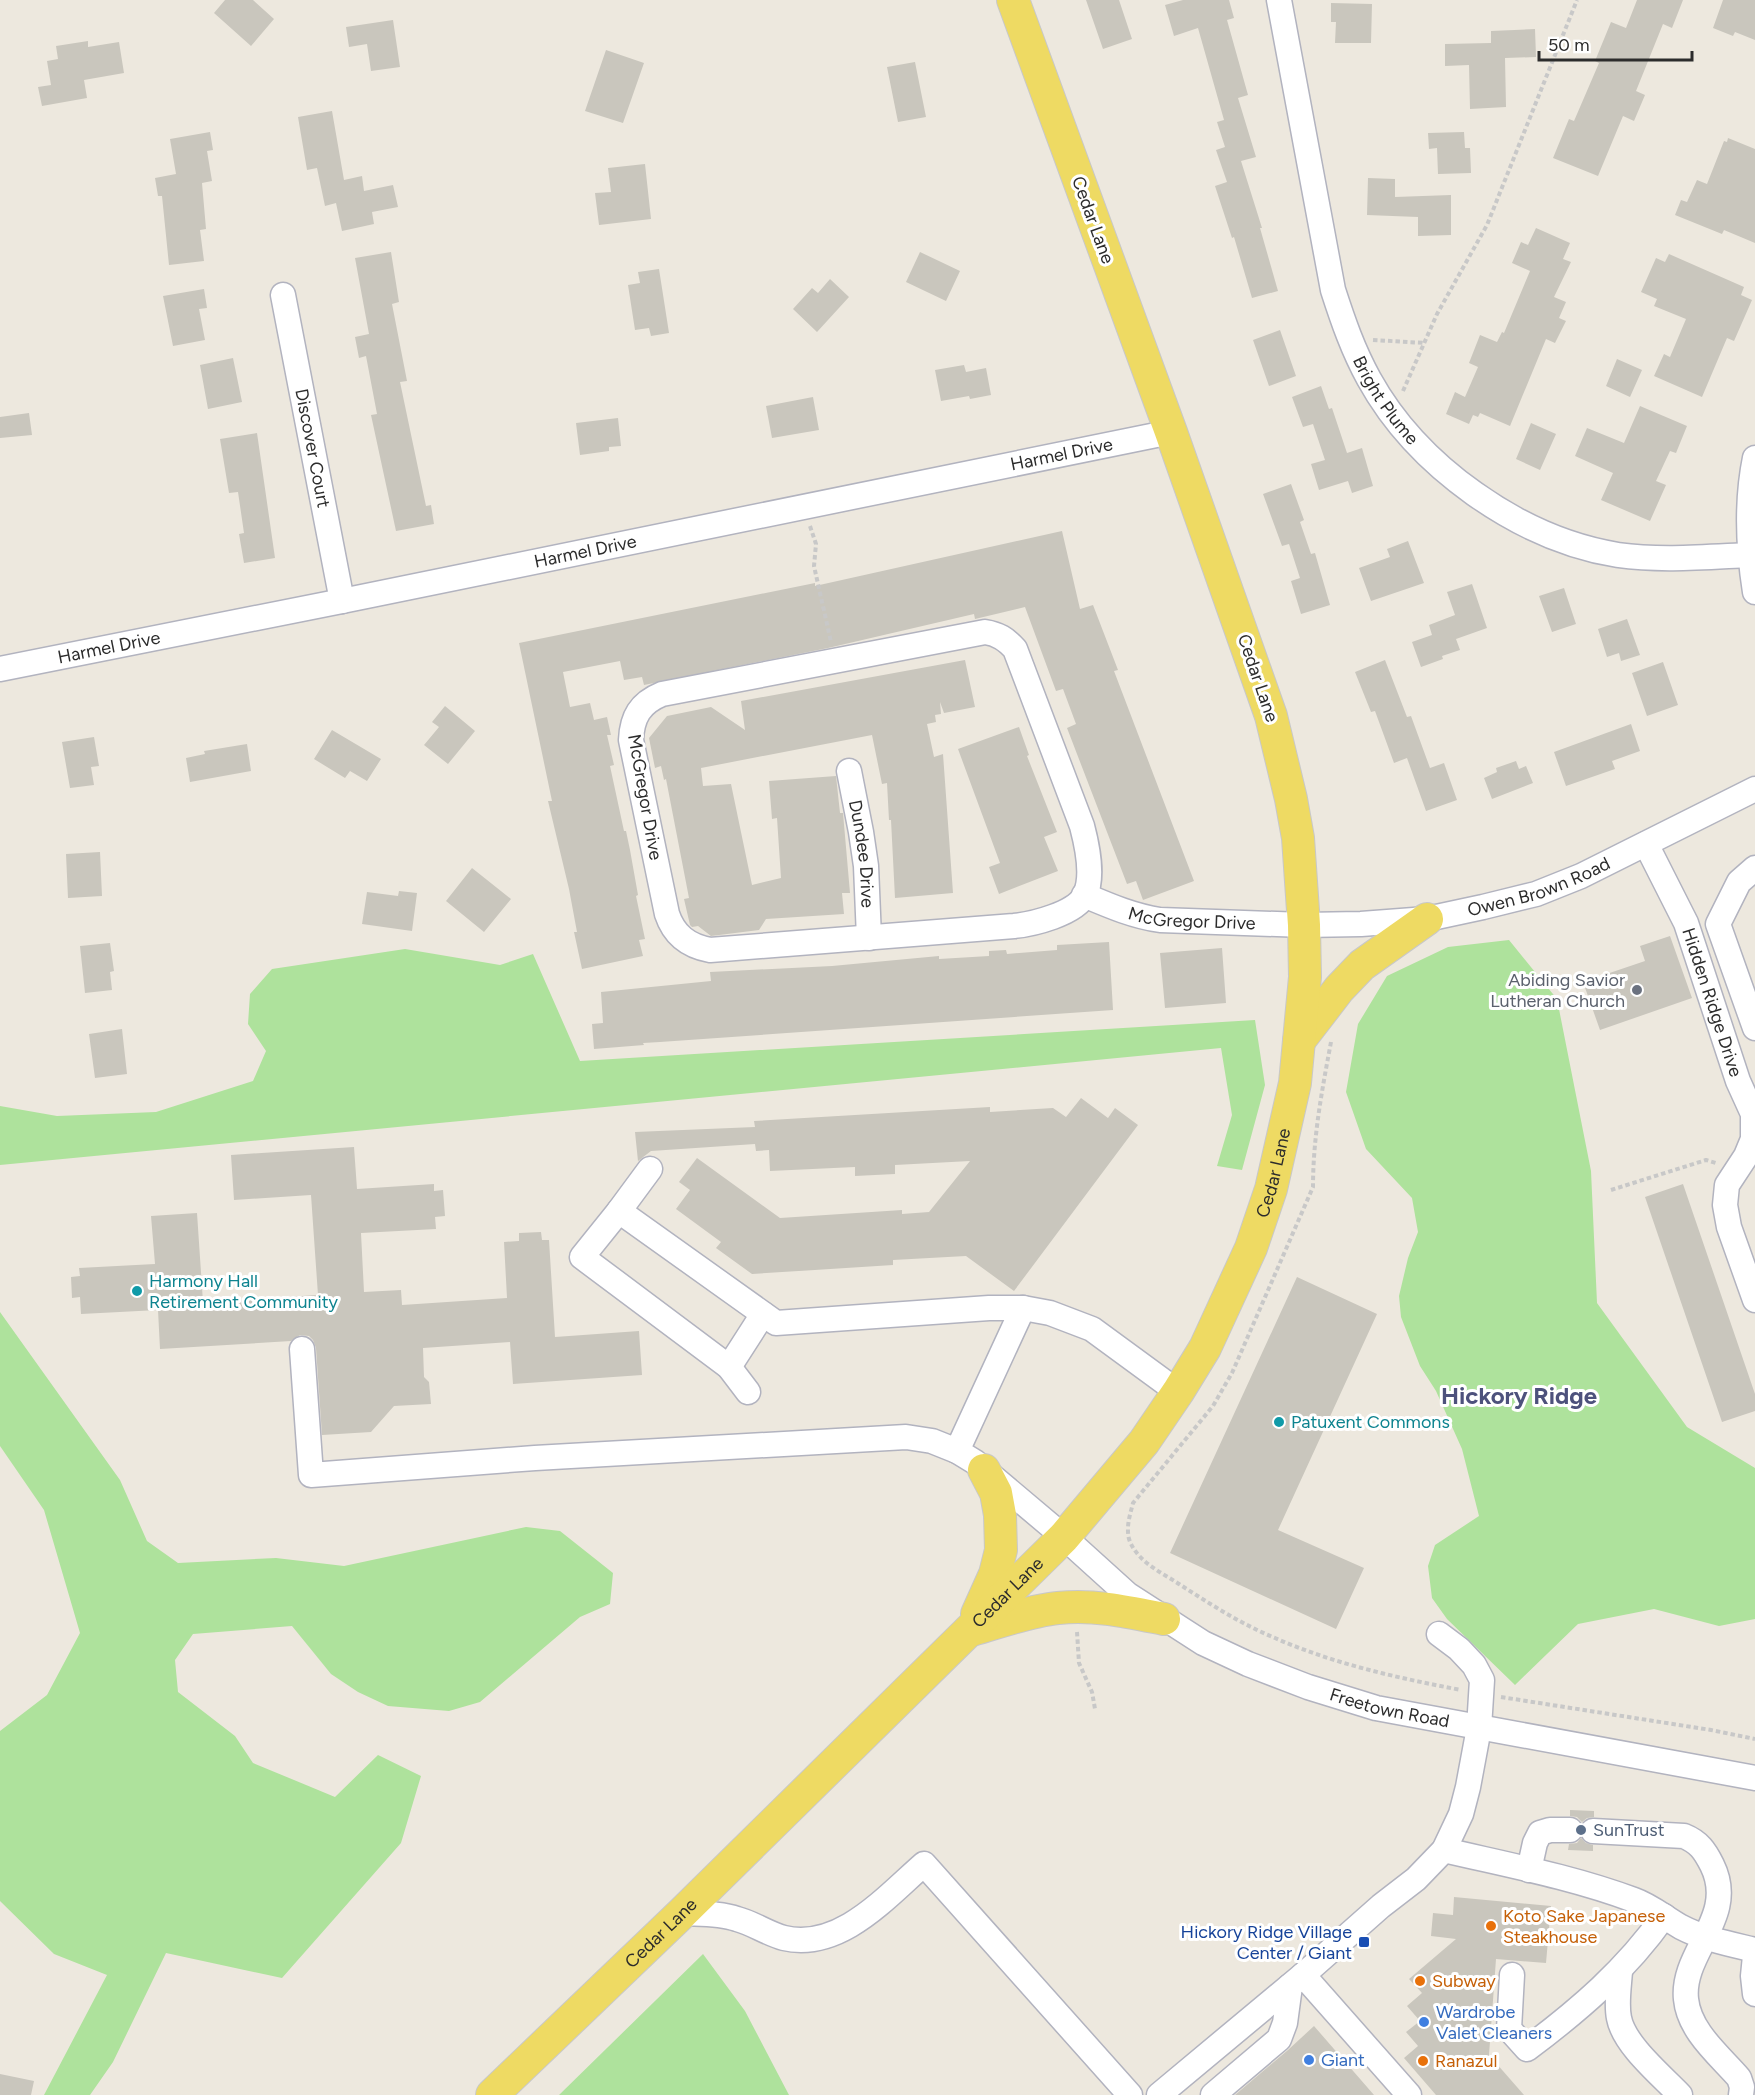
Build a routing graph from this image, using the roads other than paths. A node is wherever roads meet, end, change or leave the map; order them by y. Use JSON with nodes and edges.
{"nodes":[{"id":1,"x":1013,"y":0,"type":"edge"},
{"id":2,"x":1279,"y":0,"type":"edge"},
{"id":3,"x":283,"y":295,"type":"dead end"},
{"id":4,"x":1171,"y":432,"type":"junction"},
{"id":5,"x":1755,"y":458,"type":"edge"},
{"id":6,"x":1749,"y":555,"type":"junction"},
{"id":7,"x":1755,"y":592,"type":"edge"},
{"id":8,"x":342,"y":602,"type":"junction"},
{"id":9,"x":0,"y":669,"type":"edge"},
{"id":10,"x":849,"y":771,"type":"dead end"},
{"id":11,"x":1755,"y":789,"type":"edge"},
{"id":12,"x":1646,"y":844,"type":"junction"},
{"id":13,"x":1755,"y":868,"type":"edge"},
{"id":14,"x":1084,"y":895,"type":"junction"},
{"id":15,"x":1427,"y":919,"type":"junction"},
{"id":16,"x":1304,"y":925,"type":"junction"},
{"id":17,"x":869,"y":938,"type":"junction"},
{"id":18,"x":1755,"y":1028,"type":"edge"},
{"id":19,"x":1299,"y":1041,"type":"junction"},
{"id":20,"x":650,"y":1169,"type":"dead end"},
{"id":21,"x":619,"y":1211,"type":"junction"},
{"id":22,"x":1755,"y":1300,"type":"edge"},
{"id":23,"x":1023,"y":1308,"type":"junction"},
{"id":24,"x":763,"y":1314,"type":"junction"},
{"id":25,"x":302,"y":1349,"type":"dead end"},
{"id":26,"x":729,"y":1367,"type":"junction"},
{"id":27,"x":748,"y":1392,"type":"dead end"},
{"id":28,"x":1178,"y":1392,"type":"junction"},
{"id":29,"x":957,"y":1451,"type":"junction"},
{"id":30,"x":984,"y":1470,"type":"junction"},
{"id":31,"x":1064,"y":1537,"type":"junction"},
{"id":32,"x":1164,"y":1619,"type":"junction"},
{"id":33,"x":969,"y":1631,"type":"junction"},
{"id":34,"x":1439,"y":1634,"type":"dead end"},
{"id":35,"x":1479,"y":1728,"type":"junction"},
{"id":36,"x":1755,"y":1778,"type":"edge"},
{"id":37,"x":1569,"y":1830,"type":"dead end"},
{"id":38,"x":1593,"y":1831,"type":"dead end"},
{"id":39,"x":1444,"y":1850,"type":"junction"},
{"id":40,"x":1529,"y":1870,"type":"junction"},
{"id":41,"x":682,"y":1913,"type":"junction"},
{"id":42,"x":1664,"y":1916,"type":"junction"},
{"id":43,"x":1707,"y":1937,"type":"junction"},
{"id":44,"x":1755,"y":1950,"type":"edge"},
{"id":45,"x":1755,"y":1956,"type":"edge"},
{"id":46,"x":1620,"y":1971,"type":"junction"},
{"id":47,"x":1512,"y":1975,"type":"dead end"},
{"id":48,"x":1296,"y":1981,"type":"junction"},
{"id":49,"x":1755,"y":1994,"type":"edge"},
{"id":50,"x":492,"y":2095,"type":"edge"},
{"id":51,"x":1130,"y":2095,"type":"edge"},
{"id":52,"x":1159,"y":2095,"type":"edge"},
{"id":53,"x":1213,"y":2095,"type":"edge"},
{"id":54,"x":1409,"y":2095,"type":"edge"},
{"id":55,"x":1680,"y":2095,"type":"edge"},
{"id":56,"x":1741,"y":2095,"type":"edge"}],
"edges":[{"from":1,"to":4,"type":"main road","name":"Cedar Lane"},
{"from":2,"to":6,"type":"street","name":"Bright Plume"},
{"from":3,"to":8,"type":"street","name":"Discover Court"},
{"from":4,"to":8,"type":"street","name":"Harmel Drive"},
{"from":4,"to":16,"type":"main road","name":"Cedar Lane"},
{"from":5,"to":6,"type":"street"},
{"from":6,"to":7,"type":"street"},
{"from":8,"to":9,"type":"street","name":"Harmel Drive"},
{"from":10,"to":17,"type":"street","name":"Dundee Drive"},
{"from":11,"to":12,"type":"street","name":"Owen Brown Road"},
{"from":12,"to":15,"type":"street","name":"Owen Brown Road"},
{"from":12,"to":22,"type":"street","name":"Hidden Ridge Drive"},
{"from":13,"to":18,"type":"street"},
{"from":14,"to":16,"type":"street","name":"McGregor Drive"},
{"from":14,"to":17,"type":"street","name":"McGregor Drive"},
{"from":14,"to":17,"type":"street","name":"McGregor Drive"},
{"from":15,"to":16,"type":"street","name":"Owen Brown Road"},
{"from":15,"to":19,"type":"main road"},
{"from":16,"to":19,"type":"main road","name":"Cedar Lane"},
{"from":19,"to":28,"type":"main road","name":"Cedar Lane"},
{"from":20,"to":21,"type":"street"},
{"from":21,"to":24,"type":"street"},
{"from":21,"to":26,"type":"street"},
{"from":23,"to":24,"type":"street"},
{"from":23,"to":28,"type":"street"},
{"from":23,"to":29,"type":"street"},
{"from":24,"to":26,"type":"street"},
{"from":25,"to":29,"type":"street","name":"Freetown Road"},
{"from":26,"to":27,"type":"street"},
{"from":28,"to":31,"type":"main road","name":"Cedar Lane"},
{"from":29,"to":30,"type":"street","name":"Freetown Road"},
{"from":30,"to":31,"type":"street","name":"Freetown Road"},
{"from":30,"to":33,"type":"main road"},
{"from":31,"to":32,"type":"street","name":"Freetown Road"},
{"from":31,"to":33,"type":"main road","name":"Cedar Lane"},
{"from":32,"to":33,"type":"main road"},
{"from":32,"to":35,"type":"street","name":"Freetown Road"},
{"from":33,"to":41,"type":"main road","name":"Cedar Lane"},
{"from":34,"to":35,"type":"street"},
{"from":35,"to":36,"type":"street","name":"Freetown Road"},
{"from":35,"to":39,"type":"street"},
{"from":37,"to":40,"type":"street"},
{"from":38,"to":43,"type":"street"},
{"from":39,"to":40,"type":"street"},
{"from":39,"to":48,"type":"street"},
{"from":40,"to":42,"type":"street"},
{"from":41,"to":50,"type":"main road","name":"Cedar Lane"},
{"from":41,"to":51,"type":"street"},
{"from":42,"to":43,"type":"street"},
{"from":42,"to":46,"type":"street"},
{"from":43,"to":44,"type":"street"},
{"from":43,"to":56,"type":"street"},
{"from":45,"to":49,"type":"street"},
{"from":46,"to":47,"type":"street"},
{"from":46,"to":55,"type":"street"},
{"from":48,"to":52,"type":"street"},
{"from":48,"to":53,"type":"street"},
{"from":48,"to":54,"type":"street"}]}
